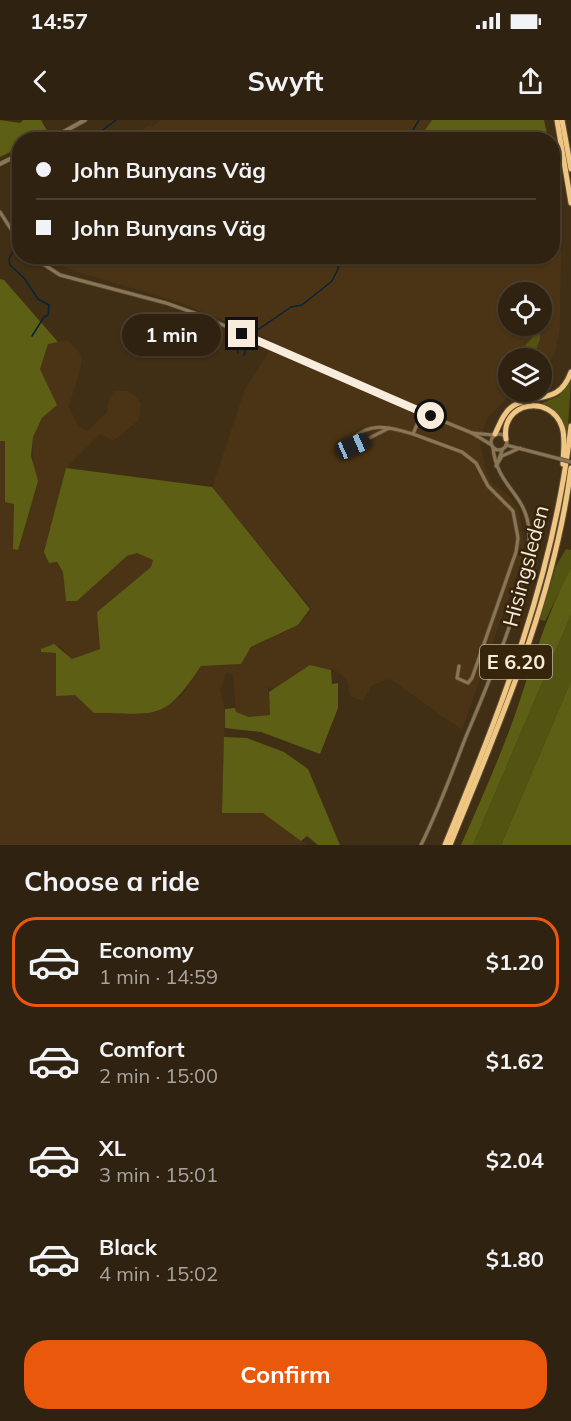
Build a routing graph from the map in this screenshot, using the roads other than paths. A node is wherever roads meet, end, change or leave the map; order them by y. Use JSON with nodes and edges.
{"nodes":[{"id":1,"x":85,"y":120,"type":"edge"},
{"id":2,"x":562,"y":120,"type":"edge"},
{"id":3,"x":63,"y":132,"type":"edge"},
{"id":4,"x":560,"y":138,"type":"edge"},
{"id":5,"x":571,"y":169,"type":"edge"},
{"id":6,"x":571,"y":203,"type":"edge"},
{"id":7,"x":0,"y":212,"type":"edge"},
{"id":8,"x":12,"y":231,"type":"edge"},
{"id":9,"x":43,"y":264,"type":"edge"},
{"id":10,"x":571,"y":372,"type":"edge"},
{"id":11,"x":422,"y":413,"type":"junction"},
{"id":12,"x":571,"y":426,"type":"edge"},
{"id":13,"x":390,"y":428,"type":"junction"},
{"id":14,"x":472,"y":433,"type":"junction"},
{"id":15,"x":413,"y":434,"type":"junction"},
{"id":16,"x":494,"y":435,"type":"junction"},
{"id":17,"x":506,"y":442,"type":"junction"},
{"id":18,"x":490,"y":444,"type":"junction"},
{"id":19,"x":493,"y":448,"type":"junction"},
{"id":20,"x":520,"y":448,"type":"junction"},
{"id":21,"x":348,"y":449,"type":"junction"},
{"id":22,"x":503,"y":449,"type":"junction"},
{"id":23,"x":346,"y":456,"type":"dead end"},
{"id":24,"x":571,"y":462,"type":"edge"},
{"id":25,"x":496,"y":466,"type":"junction"},
{"id":26,"x":571,"y":468,"type":"edge"},
{"id":27,"x":570,"y":476,"type":"edge"},
{"id":28,"x":560,"y":503,"type":"junction"},
{"id":29,"x":459,"y":666,"type":"dead end"},
{"id":30,"x":421,"y":845,"type":"edge"},
{"id":31,"x":445,"y":845,"type":"edge"},
{"id":32,"x":450,"y":845,"type":"edge"}],
"edges":[{"from":1,"to":3,"type":"street"},
{"from":2,"to":5,"type":"highway"},
{"from":4,"to":6,"type":"highway"},
{"from":7,"to":8,"type":"street"},
{"from":9,"to":11,"type":"street"},
{"from":10,"to":16,"type":"highway"},
{"from":11,"to":14,"type":"street"},
{"from":11,"to":15,"type":"street"},
{"from":12,"to":28,"type":"highway","name":"Hisingsleden","number":"E 6.20"},
{"from":13,"to":15,"type":"street"},
{"from":13,"to":21,"type":"street"},
{"from":13,"to":21,"type":"street"},
{"from":14,"to":16,"type":"street"},
{"from":14,"to":18,"type":"street"},
{"from":15,"to":29,"type":"street"},
{"from":16,"to":17,"type":"street"},
{"from":16,"to":18,"type":"street"},
{"from":17,"to":20,"type":"street"},
{"from":17,"to":22,"type":"street"},
{"from":17,"to":28,"type":"highway"},
{"from":18,"to":19,"type":"street"},
{"from":19,"to":22,"type":"street"},
{"from":19,"to":25,"type":"street"},
{"from":20,"to":24,"type":"street","bridge":true},
{"from":20,"to":25,"type":"street"},
{"from":21,"to":23,"type":"street"},
{"from":22,"to":25,"type":"street"},
{"from":25,"to":30,"type":"street"},
{"from":26,"to":27,"type":"highway","name":"Hisingsleden","number":"E 6.20"},
{"from":27,"to":32,"type":"highway","name":"Hisingsleden","number":"E 6.20"},
{"from":28,"to":31,"type":"highway","name":"Hisingsleden","number":"E 6.20"}]}
